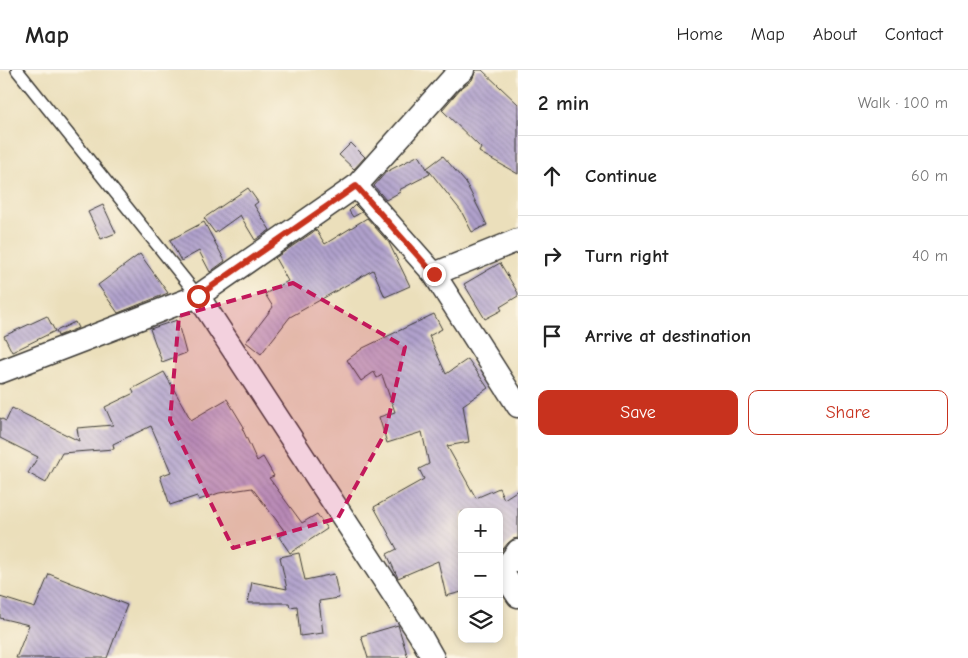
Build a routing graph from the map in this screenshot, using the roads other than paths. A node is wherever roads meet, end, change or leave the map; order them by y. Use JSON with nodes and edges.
{"nodes":[{"id":1,"x":17,"y":70,"type":"edge"},
{"id":2,"x":463,"y":70,"type":"edge"},
{"id":3,"x":356,"y":186,"type":"junction"},
{"id":4,"x":518,"y":240,"type":"edge"},
{"id":5,"x":434,"y":274,"type":"junction"},
{"id":6,"x":198,"y":296,"type":"junction"},
{"id":7,"x":0,"y":372,"type":"edge"},
{"id":8,"x":518,"y":406,"type":"edge"},
{"id":9,"x":518,"y":551,"type":"edge"},
{"id":10,"x":518,"y":596,"type":"edge"},
{"id":11,"x":432,"y":658,"type":"edge"}],
"edges":[{"from":1,"to":6,"type":"lane"},
{"from":2,"to":3,"type":"street"},
{"from":3,"to":5,"type":"street"},
{"from":3,"to":6,"type":"street"},
{"from":4,"to":5,"type":"street"},
{"from":5,"to":8,"type":"street"},
{"from":6,"to":7,"type":"street"},
{"from":6,"to":11,"type":"street"},
{"from":9,"to":10,"type":"street"}]}
